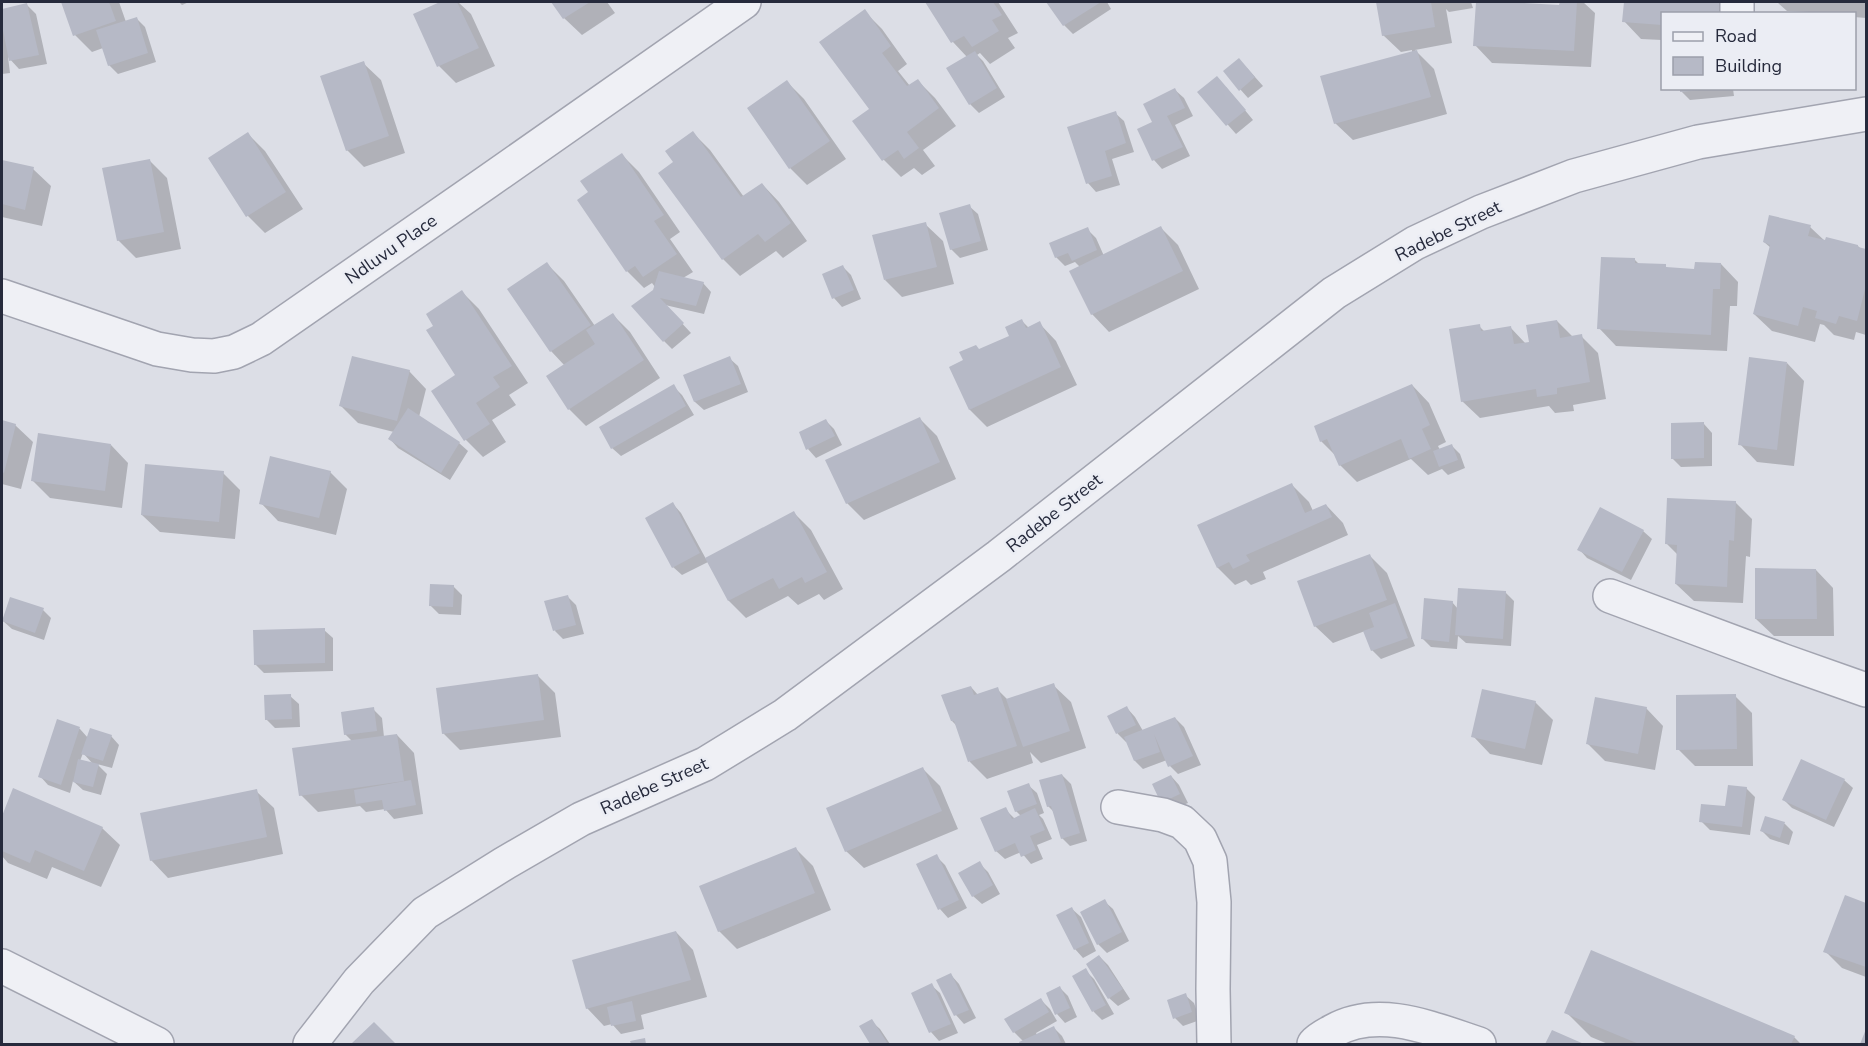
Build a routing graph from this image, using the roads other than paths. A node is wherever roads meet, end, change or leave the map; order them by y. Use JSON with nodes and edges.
{"nodes":[{"id":1,"x":744,"y":2,"type":"edge"},
{"id":2,"x":1866,"y":114,"type":"edge"},
{"id":3,"x":2,"y":296,"type":"edge"},
{"id":4,"x":1610,"y":596,"type":"dead end"},
{"id":5,"x":1866,"y":690,"type":"edge"},
{"id":6,"x":1118,"y":807,"type":"dead end"},
{"id":7,"x":2,"y":966,"type":"edge"},
{"id":8,"x":157,"y":1044,"type":"edge"},
{"id":9,"x":310,"y":1044,"type":"edge"},
{"id":10,"x":1214,"y":1044,"type":"edge"},
{"id":11,"x":1314,"y":1044,"type":"edge"},
{"id":12,"x":1479,"y":1044,"type":"edge"}],
"edges":[{"from":1,"to":3,"type":"street","name":"Ndluvu Place"},
{"from":2,"to":9,"type":"street","name":"Radebe Street"},
{"from":4,"to":5,"type":"street"},
{"from":6,"to":10,"type":"street"},
{"from":7,"to":8,"type":"street"},
{"from":11,"to":12,"type":"street"}]}
